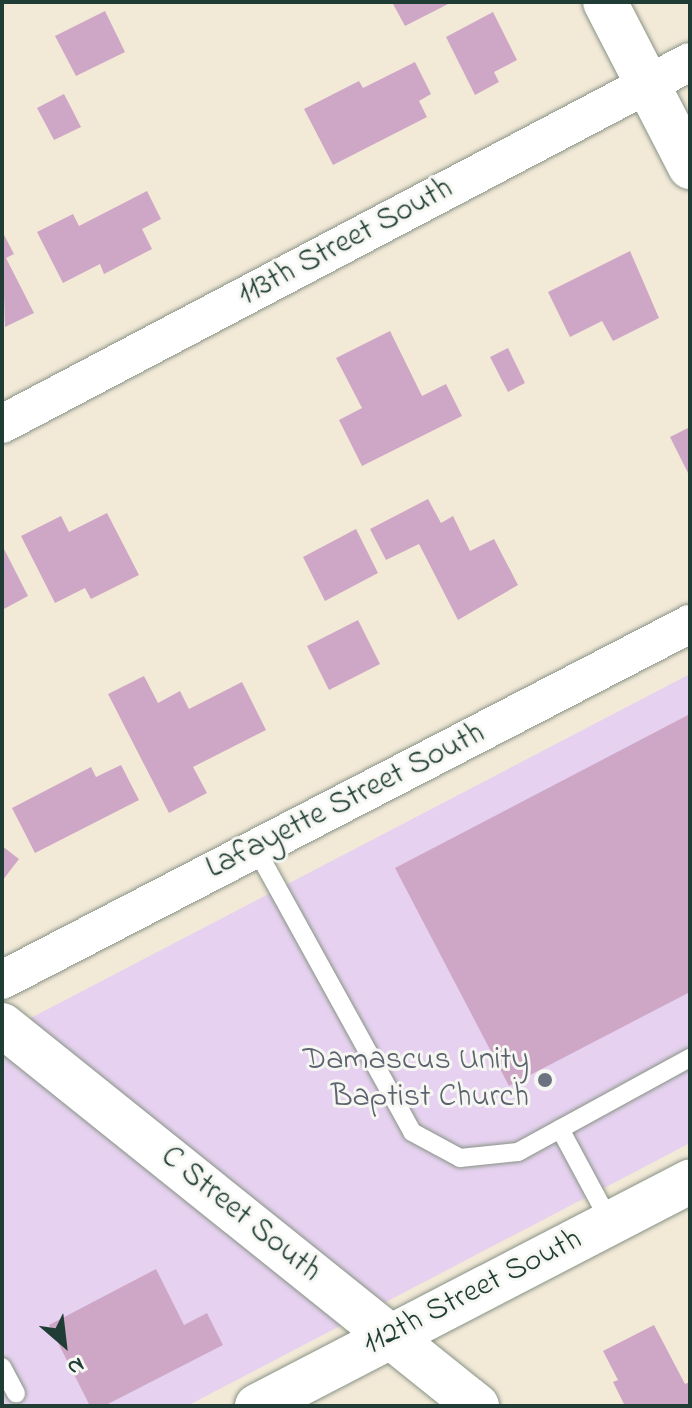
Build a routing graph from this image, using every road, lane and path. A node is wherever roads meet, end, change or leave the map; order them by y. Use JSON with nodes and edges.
{"nodes":[{"id":1,"x":605,"y":2,"type":"edge"},
{"id":2,"x":690,"y":62,"type":"edge"},
{"id":3,"x":646,"y":85,"type":"junction"},
{"id":4,"x":690,"y":167,"type":"edge"},
{"id":5,"x":2,"y":424,"type":"edge"},
{"id":6,"x":690,"y":624,"type":"edge"},
{"id":7,"x":256,"y":849,"type":"junction"},
{"id":8,"x":2,"y":980,"type":"edge"},
{"id":9,"x":2,"y":1025,"type":"edge"},
{"id":10,"x":690,"y":1058,"type":"edge"},
{"id":11,"x":560,"y":1129,"type":"junction"},
{"id":12,"x":690,"y":1182,"type":"edge"},
{"id":13,"x":610,"y":1222,"type":"junction"},
{"id":14,"x":390,"y":1335,"type":"junction"},
{"id":15,"x":2,"y":1367,"type":"edge"},
{"id":16,"x":16,"y":1393,"type":"dead end"},
{"id":17,"x":257,"y":1406,"type":"edge"},
{"id":18,"x":477,"y":1406,"type":"edge"}],
"edges":[{"from":1,"to":3,"type":"main road"},
{"from":2,"to":3,"type":"street","name":"113th Street South"},
{"from":3,"to":4,"type":"main road"},
{"from":3,"to":5,"type":"street","name":"113th Street South"},
{"from":6,"to":7,"type":"street","name":"Lafayette Street South"},
{"from":7,"to":8,"type":"street","name":"Lafayette Street South"},
{"from":7,"to":11,"type":"lane"},
{"from":9,"to":14,"type":"main road","name":"C Street South"},
{"from":10,"to":11,"type":"lane"},
{"from":11,"to":13,"type":"lane"},
{"from":12,"to":13,"type":"main road","name":"112th Street South"},
{"from":13,"to":14,"type":"main road","name":"112th Street South"},
{"from":14,"to":17,"type":"main road","name":"112th Street South"},
{"from":14,"to":18,"type":"main road","name":"C Street South"},
{"from":15,"to":16,"type":"lane"}]}
